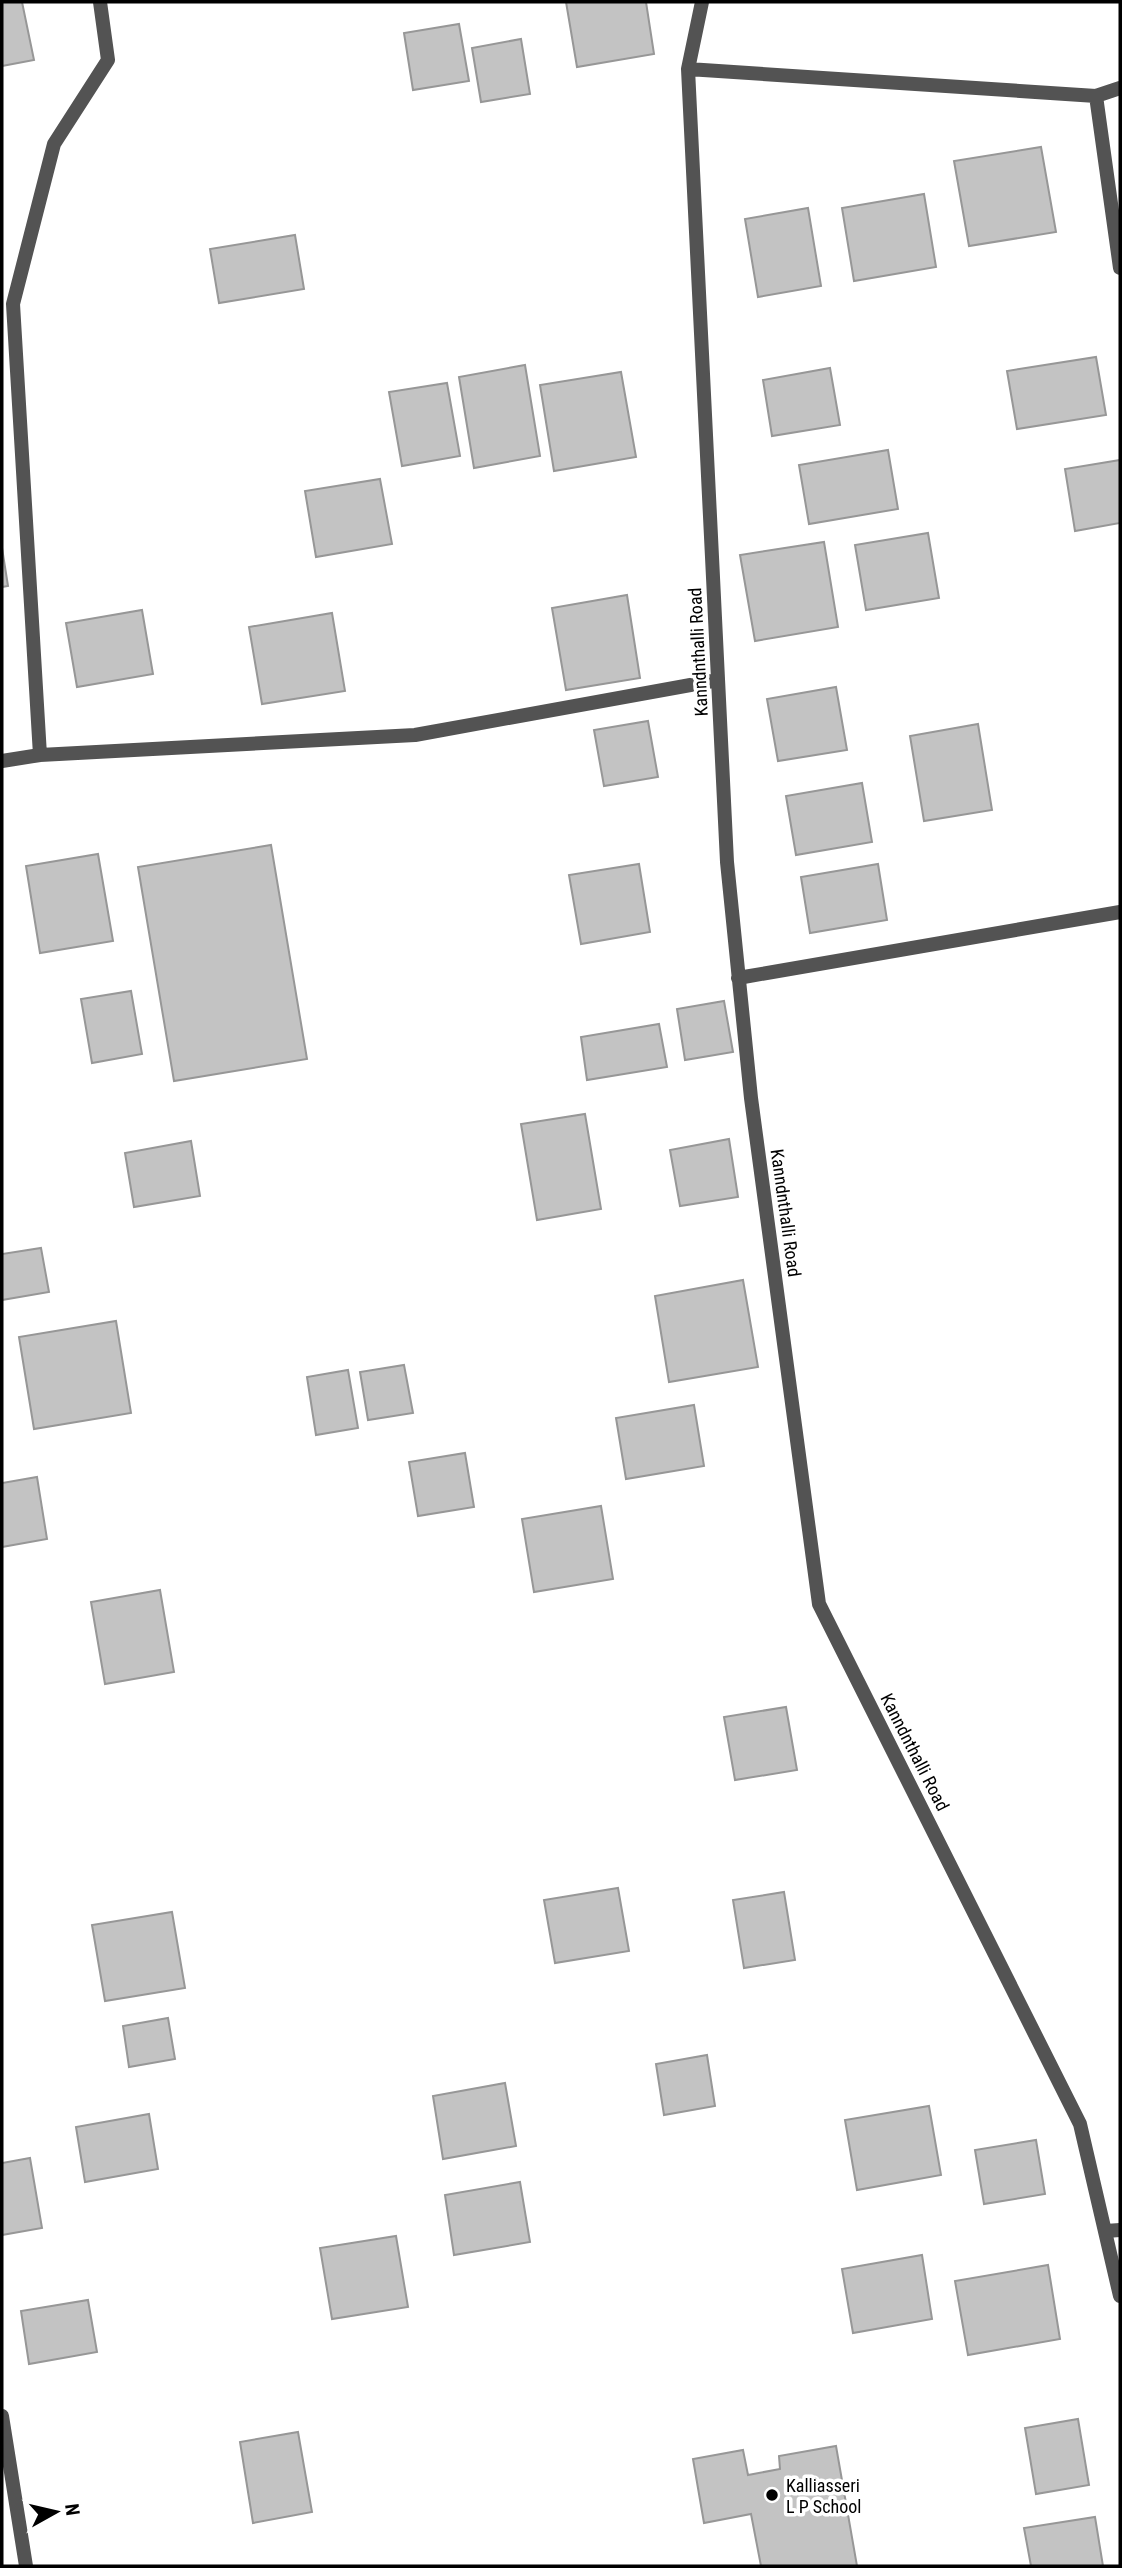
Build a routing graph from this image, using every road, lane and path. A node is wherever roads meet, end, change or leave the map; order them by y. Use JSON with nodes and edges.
{"nodes":[{"id":1,"x":100,"y":2,"type":"edge"},
{"id":2,"x":702,"y":2,"type":"edge"},
{"id":3,"x":688,"y":69,"type":"junction"},
{"id":4,"x":1120,"y":88,"type":"edge"},
{"id":5,"x":1096,"y":96,"type":"junction"},
{"id":6,"x":1120,"y":268,"type":"edge"},
{"id":7,"x":718,"y":680,"type":"junction"},
{"id":8,"x":40,"y":755,"type":"junction"},
{"id":9,"x":2,"y":761,"type":"edge"},
{"id":10,"x":1120,"y":912,"type":"edge"},
{"id":11,"x":738,"y":978,"type":"junction"},
{"id":12,"x":1113,"y":2230,"type":"edge"},
{"id":13,"x":1120,"y":2296,"type":"edge"},
{"id":14,"x":2,"y":2416,"type":"edge"},
{"id":15,"x":26,"y":2566,"type":"edge"}],
"edges":[{"from":1,"to":8,"type":"street"},
{"from":2,"to":3,"type":"street","name":"Kanndnthalli Road"},
{"from":3,"to":5,"type":"street"},
{"from":3,"to":7,"type":"street","name":"Kanndnthalli Road"},
{"from":4,"to":5,"type":"street"},
{"from":5,"to":6,"type":"street"},
{"from":7,"to":8,"type":"street"},
{"from":7,"to":11,"type":"street","name":"Kanndnthalli Road"},
{"from":8,"to":9,"type":"street"},
{"from":10,"to":11,"type":"street"},
{"from":11,"to":12,"type":"street","name":"Kanndnthalli Road"},
{"from":12,"to":13,"type":"street","name":"Kanndnthalli Road"},
{"from":14,"to":15,"type":"street"}]}
